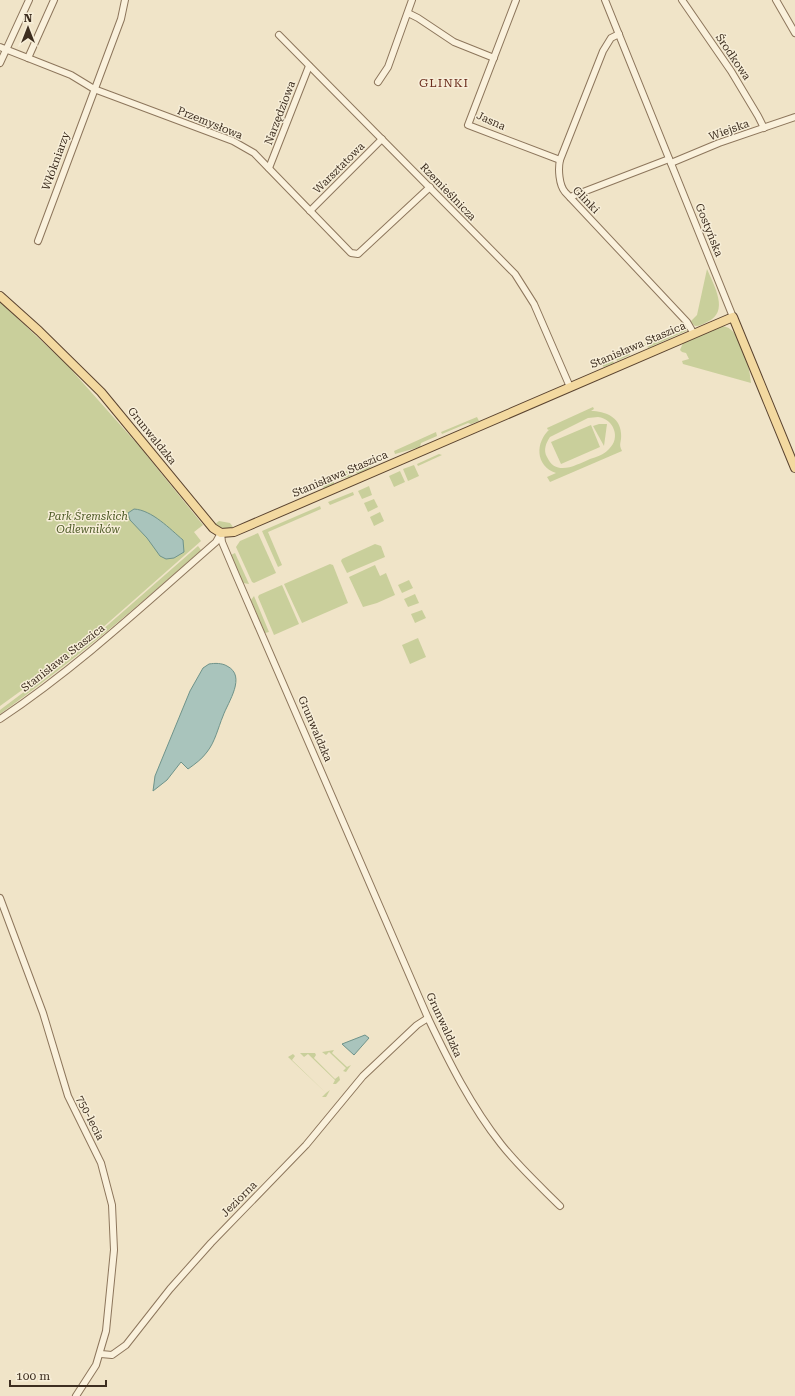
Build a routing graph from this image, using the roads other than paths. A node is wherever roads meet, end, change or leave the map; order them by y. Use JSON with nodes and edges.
{"nodes":[{"id":1,"x":29,"y":0,"type":"edge"},
{"id":2,"x":54,"y":0,"type":"edge"},
{"id":3,"x":125,"y":0,"type":"edge"},
{"id":4,"x":412,"y":0,"type":"edge"},
{"id":5,"x":516,"y":0,"type":"edge"},
{"id":6,"x":606,"y":0,"type":"edge"},
{"id":7,"x":682,"y":0,"type":"edge"},
{"id":8,"x":776,"y":0,"type":"edge"},
{"id":9,"x":408,"y":13,"type":"junction"},
{"id":10,"x":795,"y":33,"type":"edge"},
{"id":11,"x":619,"y":34,"type":"junction"},
{"id":12,"x":279,"y":35,"type":"dead end"},
{"id":13,"x":0,"y":47,"type":"edge"},
{"id":14,"x":6,"y":49,"type":"junction"},
{"id":15,"x":28,"y":58,"type":"junction"},
{"id":16,"x":494,"y":58,"type":"junction"},
{"id":17,"x":0,"y":63,"type":"edge"},
{"id":18,"x":309,"y":66,"type":"junction"},
{"id":19,"x":378,"y":82,"type":"dead end"},
{"id":20,"x":94,"y":89,"type":"junction"},
{"id":21,"x":795,"y":117,"type":"edge"},
{"id":22,"x":764,"y":128,"type":"junction"},
{"id":23,"x":382,"y":139,"type":"junction"},
{"id":24,"x":560,"y":160,"type":"junction"},
{"id":25,"x":670,"y":161,"type":"junction"},
{"id":26,"x":269,"y":168,"type":"junction"},
{"id":27,"x":430,"y":187,"type":"junction"},
{"id":28,"x":570,"y":197,"type":"junction"},
{"id":29,"x":310,"y":210,"type":"junction"},
{"id":30,"x":38,"y":241,"type":"dead end"},
{"id":31,"x":0,"y":296,"type":"edge"},
{"id":32,"x":733,"y":317,"type":"junction"},
{"id":33,"x":694,"y":334,"type":"junction"},
{"id":34,"x":570,"y":387,"type":"junction"},
{"id":35,"x":795,"y":468,"type":"edge"},
{"id":36,"x":221,"y":533,"type":"junction"},
{"id":37,"x":0,"y":718,"type":"edge"},
{"id":38,"x":0,"y":898,"type":"edge"},
{"id":39,"x":428,"y":1018,"type":"junction"},
{"id":40,"x":560,"y":1206,"type":"dead end"},
{"id":41,"x":101,"y":1354,"type":"junction"},
{"id":42,"x":76,"y":1396,"type":"edge"}],
"edges":[{"from":1,"to":14,"type":"street"},
{"from":2,"to":15,"type":"street"},
{"from":3,"to":20,"type":"street","name":"Włókniarzy"},
{"from":4,"to":9,"type":"street"},
{"from":5,"to":16,"type":"street","name":"Jasna"},
{"from":6,"to":11,"type":"street","name":"Gostyńska"},
{"from":7,"to":22,"type":"street","name":"Środkowa"},
{"from":8,"to":10,"type":"street"},
{"from":9,"to":16,"type":"street"},
{"from":9,"to":19,"type":"street"},
{"from":11,"to":24,"type":"street","name":"Glinki"},
{"from":11,"to":25,"type":"street","name":"Gostyńska"},
{"from":12,"to":18,"type":"street","name":"Rzemieślnicza"},
{"from":13,"to":14,"type":"street","name":"Przemysłowa"},
{"from":14,"to":15,"type":"street","name":"Przemysłowa"},
{"from":14,"to":17,"type":"street"},
{"from":15,"to":20,"type":"street","name":"Przemysłowa"},
{"from":16,"to":24,"type":"street","name":"Jasna"},
{"from":18,"to":23,"type":"street","name":"Rzemieślnicza"},
{"from":18,"to":26,"type":"street","name":"Narzędziowa"},
{"from":20,"to":26,"type":"street","name":"Przemysłowa"},
{"from":20,"to":30,"type":"street","name":"Włókniarzy"},
{"from":21,"to":22,"type":"street","name":"Wiejska"},
{"from":22,"to":25,"type":"street","name":"Wiejska"},
{"from":23,"to":27,"type":"street","name":"Rzemieślnicza"},
{"from":23,"to":29,"type":"street","name":"Warsztatowa"},
{"from":24,"to":28,"type":"street","name":"Glinki"},
{"from":25,"to":28,"type":"street","name":"Wiejska"},
{"from":25,"to":32,"type":"street","name":"Gostyńska"},
{"from":26,"to":29,"type":"street","name":"Przemysłowa"},
{"from":27,"to":29,"type":"street","name":"Przemysłowa"},
{"from":27,"to":34,"type":"street","name":"Rzemieślnicza"},
{"from":28,"to":33,"type":"street","name":"Glinki"},
{"from":31,"to":36,"type":"main road","name":"Grunwaldzka"},
{"from":32,"to":33,"type":"main road","name":"Stanisława Staszica"},
{"from":32,"to":35,"type":"main road","name":"Gostyńska"},
{"from":33,"to":34,"type":"main road","name":"Stanisława Staszica"},
{"from":34,"to":36,"type":"main road","name":"Stanisława Staszica"},
{"from":36,"to":37,"type":"street","name":"Stanisława Staszica"},
{"from":36,"to":39,"type":"street","name":"Grunwaldzka"},
{"from":38,"to":41,"type":"street","name":"750-lecia"},
{"from":39,"to":40,"type":"street","name":"Grunwaldzka"},
{"from":39,"to":41,"type":"street","name":"Jeziorna"},
{"from":41,"to":42,"type":"street"}]}
